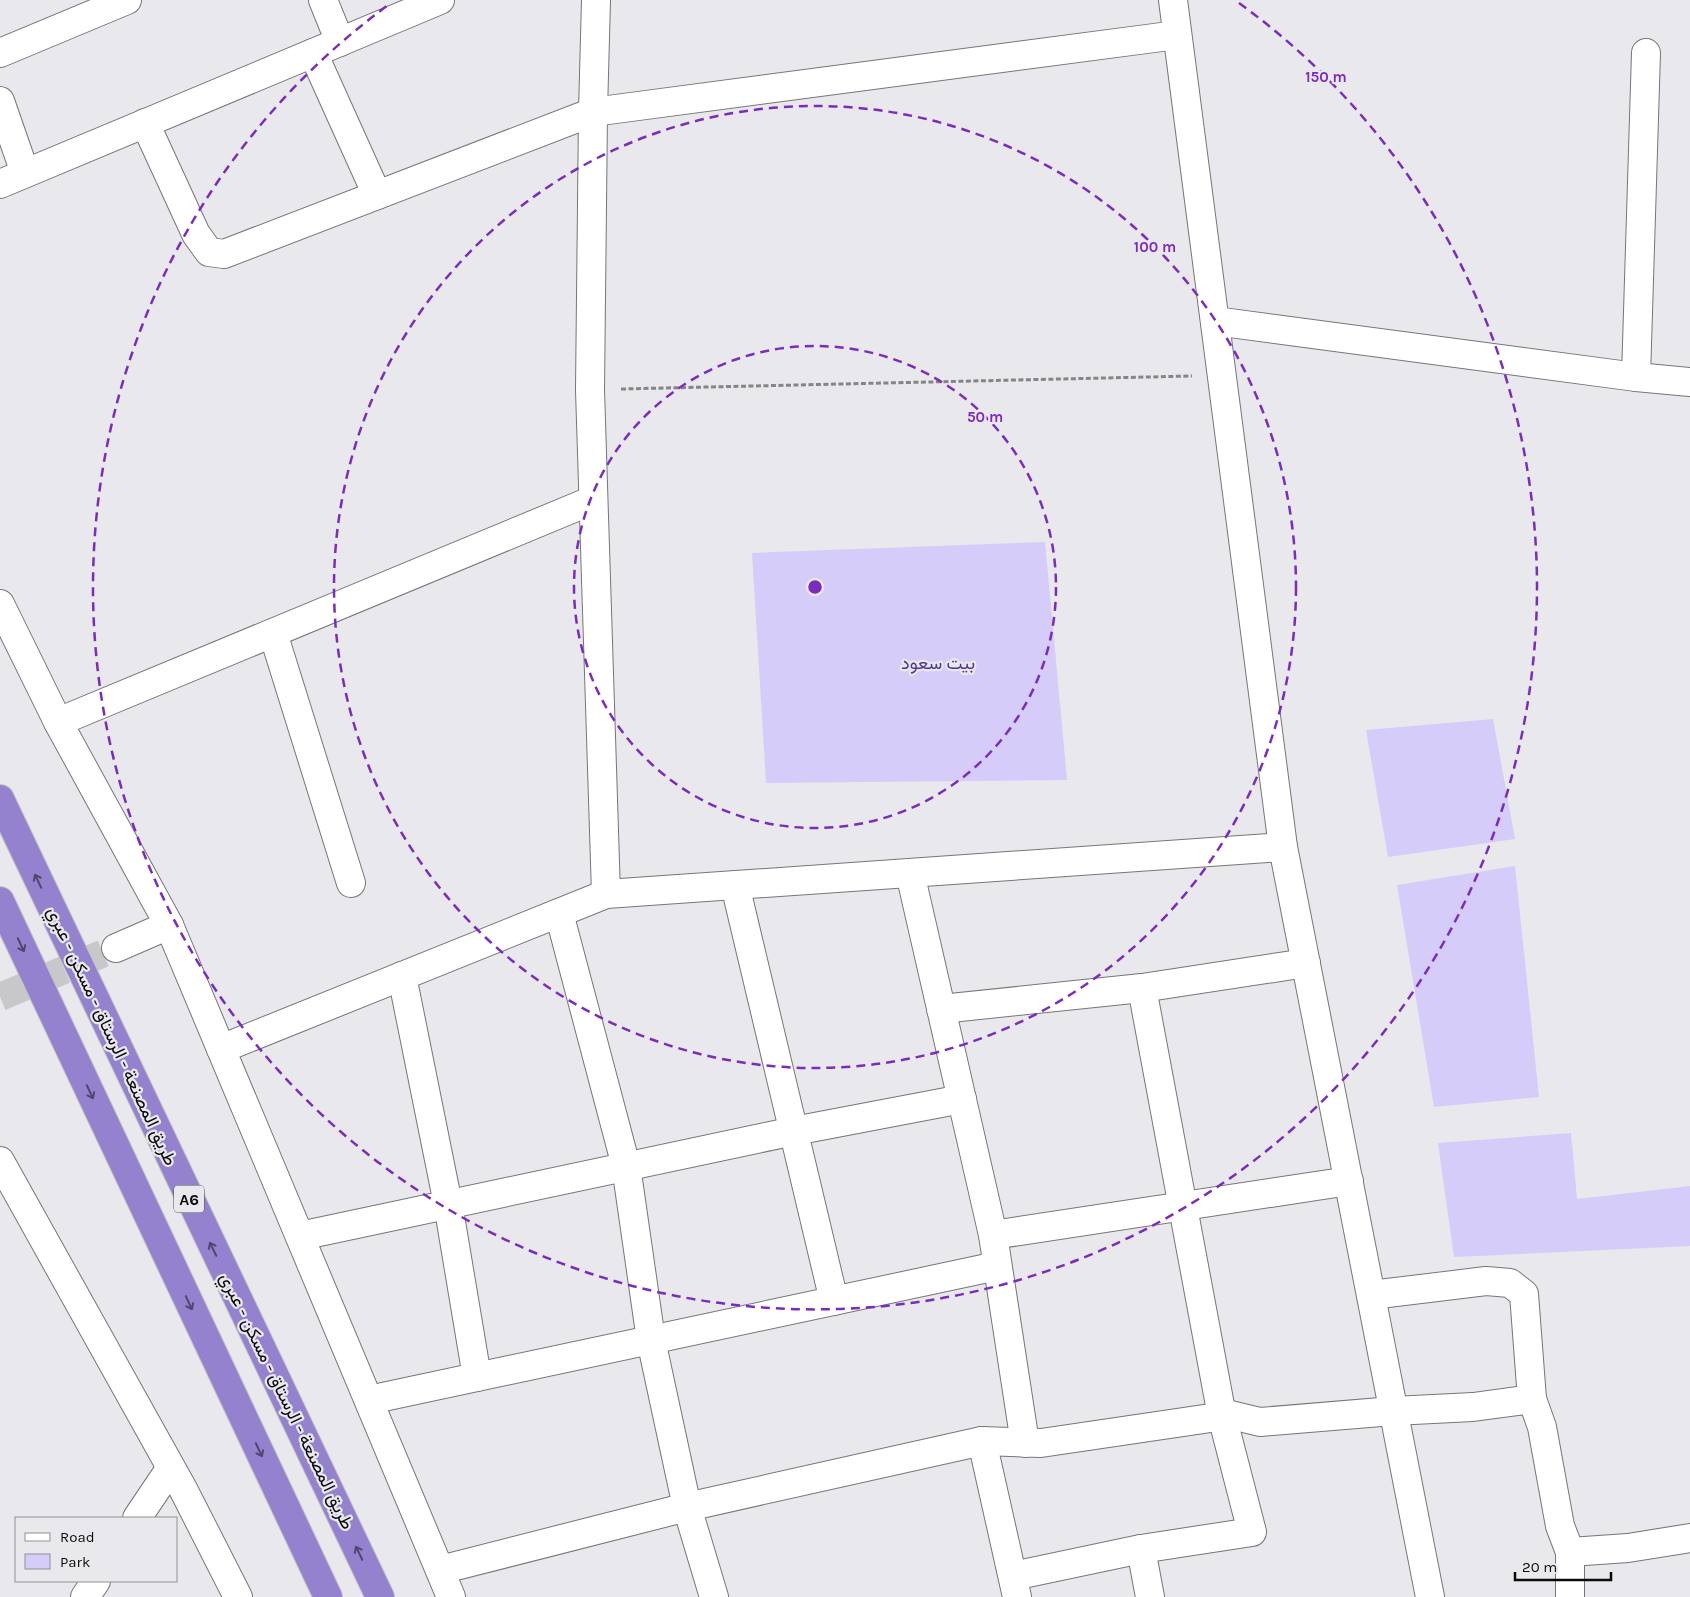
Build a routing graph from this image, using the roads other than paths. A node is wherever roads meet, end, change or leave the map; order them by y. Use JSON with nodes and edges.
{"nodes":[{"id":1,"x":127,"y":0,"type":"edge"},
{"id":2,"x":323,"y":0,"type":"edge"},
{"id":3,"x":440,"y":0,"type":"edge"},
{"id":4,"x":596,"y":0,"type":"edge"},
{"id":5,"x":1173,"y":0,"type":"edge"},
{"id":6,"x":1177,"y":35,"type":"junction"},
{"id":7,"x":340,"y":42,"type":"junction"},
{"id":8,"x":0,"y":53,"type":"edge"},
{"id":9,"x":313,"y":53,"type":"junction"},
{"id":10,"x":1646,"y":53,"type":"dead end"},
{"id":11,"x":0,"y":101,"type":"edge"},
{"id":12,"x":593,"y":112,"type":"junction"},
{"id":13,"x":146,"y":123,"type":"junction"},
{"id":14,"x":25,"y":173,"type":"junction"},
{"id":15,"x":0,"y":184,"type":"edge"},
{"id":16,"x":377,"y":195,"type":"junction"},
{"id":17,"x":1215,"y":321,"type":"junction"},
{"id":18,"x":1636,"y":377,"type":"junction"},
{"id":19,"x":1690,"y":382,"type":"edge"},
{"id":20,"x":593,"y":500,"type":"junction"},
{"id":21,"x":0,"y":604,"type":"edge"},
{"id":22,"x":273,"y":633,"type":"junction"},
{"id":23,"x":58,"y":722,"type":"junction"},
{"id":24,"x":0,"y":799,"type":"edge"},
{"id":25,"x":1283,"y":847,"type":"junction"},
{"id":26,"x":910,"y":873,"type":"junction"},
{"id":27,"x":351,"y":883,"type":"dead end"},
{"id":28,"x":736,"y":885,"type":"junction"},
{"id":29,"x":606,"y":894,"type":"junction"},
{"id":30,"x":0,"y":901,"type":"edge"},
{"id":31,"x":559,"y":913,"type":"junction"},
{"id":32,"x":169,"y":925,"type":"junction"},
{"id":33,"x":116,"y":948,"type":"tunnel mouth"},
{"id":34,"x":1306,"y":963,"type":"junction"},
{"id":35,"x":402,"y":976,"type":"junction"},
{"id":36,"x":1142,"y":988,"type":"junction"},
{"id":37,"x":941,"y":1009,"type":"junction"},
{"id":38,"x":221,"y":1049,"type":"junction"},
{"id":39,"x":962,"y":1099,"type":"junction"},
{"id":40,"x":794,"y":1131,"type":"junction"},
{"id":41,"x":0,"y":1161,"type":"edge"},
{"id":42,"x":626,"y":1166,"type":"junction"},
{"id":43,"x":1349,"y":1181,"type":"junction"},
{"id":44,"x":448,"y":1204,"type":"junction"},
{"id":45,"x":1183,"y":1207,"type":"junction"},
{"id":46,"x":993,"y":1235,"type":"junction"},
{"id":47,"x":300,"y":1236,"type":"junction"},
{"id":48,"x":997,"y":1266,"type":"junction"},
{"id":49,"x":1371,"y":1295,"type":"junction"},
{"id":50,"x":834,"y":1301,"type":"junction"},
{"id":51,"x":651,"y":1340,"type":"junction"},
{"id":52,"x":478,"y":1377,"type":"junction"},
{"id":53,"x":1532,"y":1399,"type":"junction"},
{"id":54,"x":369,"y":1400,"type":"junction"},
{"id":55,"x":1394,"y":1411,"type":"junction"},
{"id":56,"x":1222,"y":1416,"type":"junction"},
{"id":57,"x":982,"y":1441,"type":"junction"},
{"id":58,"x":1025,"y":1442,"type":"junction"},
{"id":59,"x":170,"y":1469,"type":"junction"},
{"id":60,"x":687,"y":1507,"type":"junction"},
{"id":61,"x":138,"y":1517,"type":"edge"},
{"id":62,"x":1690,"y":1538,"type":"edge"},
{"id":63,"x":1141,"y":1550,"type":"junction"},
{"id":64,"x":1570,"y":1552,"type":"junction"},
{"id":65,"x":440,"y":1570,"type":"junction"},
{"id":66,"x":95,"y":1582,"type":"edge"},
{"id":67,"x":1015,"y":1586,"type":"edge"},
{"id":68,"x":85,"y":1597,"type":"edge"},
{"id":69,"x":238,"y":1597,"type":"edge"},
{"id":70,"x":328,"y":1597,"type":"edge"},
{"id":71,"x":380,"y":1597,"type":"edge"},
{"id":72,"x":451,"y":1597,"type":"edge"},
{"id":73,"x":714,"y":1597,"type":"edge"},
{"id":74,"x":1150,"y":1597,"type":"edge"},
{"id":75,"x":1430,"y":1597,"type":"edge"},
{"id":76,"x":1570,"y":1597,"type":"edge"}],
"edges":[{"from":1,"to":8,"type":"street"},
{"from":2,"to":7,"type":"street"},
{"from":3,"to":7,"type":"street"},
{"from":4,"to":12,"type":"street"},
{"from":5,"to":6,"type":"street"},
{"from":6,"to":12,"type":"street"},
{"from":6,"to":17,"type":"street"},
{"from":7,"to":9,"type":"street"},
{"from":9,"to":13,"type":"street"},
{"from":9,"to":16,"type":"street"},
{"from":10,"to":18,"type":"street"},
{"from":11,"to":14,"type":"street"},
{"from":12,"to":16,"type":"street"},
{"from":12,"to":20,"type":"street"},
{"from":13,"to":14,"type":"street"},
{"from":13,"to":16,"type":"street"},
{"from":14,"to":15,"type":"street"},
{"from":17,"to":18,"type":"street"},
{"from":17,"to":25,"type":"street"},
{"from":18,"to":19,"type":"street"},
{"from":20,"to":22,"type":"street"},
{"from":20,"to":29,"type":"street"},
{"from":21,"to":23,"type":"street"},
{"from":22,"to":23,"type":"street"},
{"from":22,"to":27,"type":"street"},
{"from":23,"to":32,"type":"street"},
{"from":71,"to":24,"type":"highway","name":"طريق المصنعة - الرستاق - مسكن - عبري","number":"A6","one_way":true},
{"from":25,"to":26,"type":"street"},
{"from":25,"to":34,"type":"street"},
{"from":26,"to":28,"type":"street"},
{"from":26,"to":37,"type":"street"},
{"from":28,"to":29,"type":"street"},
{"from":28,"to":40,"type":"street"},
{"from":29,"to":31,"type":"street"},
{"from":30,"to":70,"type":"highway","number":"A6","one_way":true},
{"from":31,"to":35,"type":"street"},
{"from":31,"to":42,"type":"street"},
{"from":32,"to":33,"type":"street"},
{"from":32,"to":38,"type":"street"},
{"from":34,"to":36,"type":"street"},
{"from":34,"to":43,"type":"street"},
{"from":35,"to":38,"type":"street"},
{"from":35,"to":44,"type":"street"},
{"from":36,"to":37,"type":"street"},
{"from":36,"to":45,"type":"street"},
{"from":37,"to":39,"type":"street"},
{"from":38,"to":47,"type":"street"},
{"from":39,"to":40,"type":"street"},
{"from":39,"to":46,"type":"street"},
{"from":40,"to":42,"type":"street"},
{"from":40,"to":50,"type":"street"},
{"from":41,"to":59,"type":"street"},
{"from":42,"to":44,"type":"street"},
{"from":42,"to":51,"type":"street"},
{"from":43,"to":45,"type":"street"},
{"from":43,"to":49,"type":"street"},
{"from":44,"to":47,"type":"street"},
{"from":44,"to":52,"type":"street"},
{"from":45,"to":46,"type":"street"},
{"from":45,"to":56,"type":"street"},
{"from":46,"to":48,"type":"street"},
{"from":47,"to":54,"type":"street"},
{"from":48,"to":50,"type":"street"},
{"from":48,"to":58,"type":"street"},
{"from":49,"to":53,"type":"street"},
{"from":49,"to":55,"type":"street"},
{"from":50,"to":51,"type":"street"},
{"from":51,"to":52,"type":"street"},
{"from":51,"to":60,"type":"street"},
{"from":52,"to":54,"type":"street"},
{"from":53,"to":55,"type":"street"},
{"from":53,"to":64,"type":"street"},
{"from":54,"to":65,"type":"street"},
{"from":55,"to":56,"type":"street"},
{"from":55,"to":75,"type":"street"},
{"from":56,"to":58,"type":"street"},
{"from":56,"to":63,"type":"street"},
{"from":57,"to":58,"type":"street"},
{"from":57,"to":60,"type":"street"},
{"from":57,"to":67,"type":"street"},
{"from":59,"to":61,"type":"street"},
{"from":59,"to":69,"type":"street"},
{"from":60,"to":65,"type":"street"},
{"from":60,"to":73,"type":"street"},
{"from":62,"to":64,"type":"street"},
{"from":63,"to":67,"type":"street"},
{"from":63,"to":74,"type":"street"},
{"from":64,"to":76,"type":"street"},
{"from":65,"to":72,"type":"street"},
{"from":66,"to":68,"type":"street"}]}
